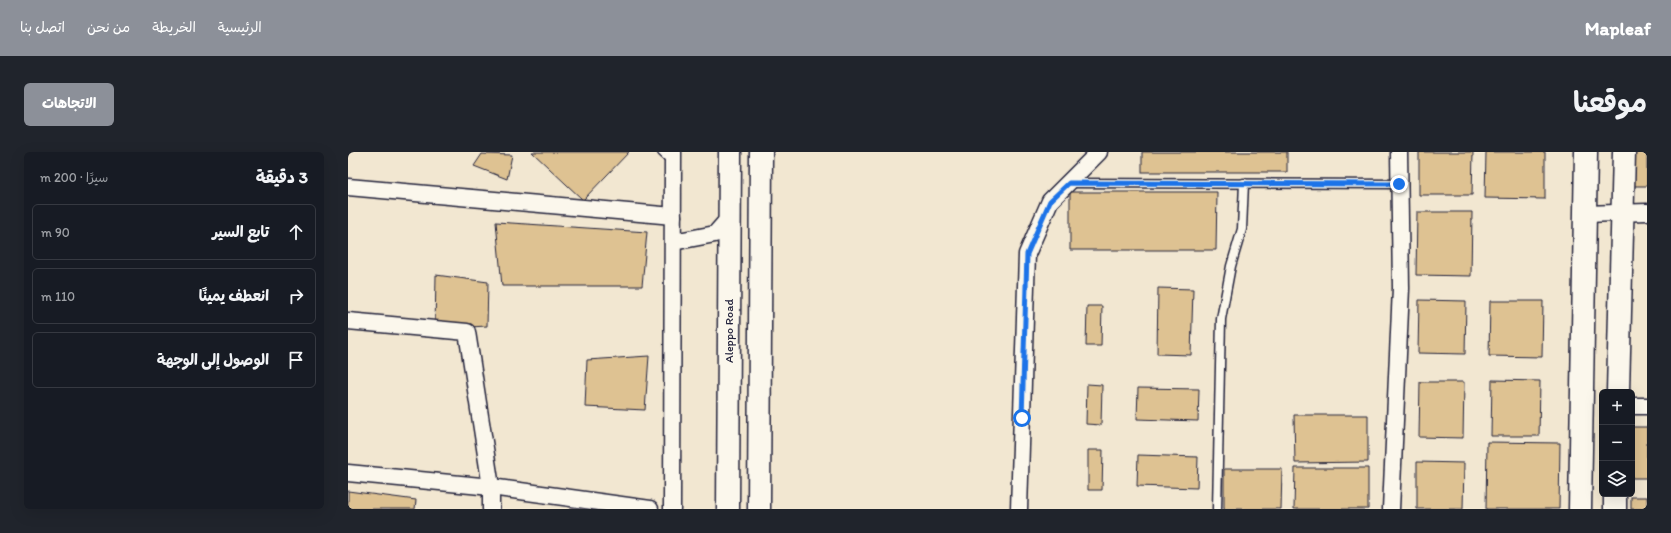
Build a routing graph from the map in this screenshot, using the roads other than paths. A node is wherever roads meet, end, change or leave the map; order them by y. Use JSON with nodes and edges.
{"nodes":[{"id":1,"x":730,"y":152,"type":"edge"},
{"id":2,"x":761,"y":152,"type":"edge"},
{"id":3,"x":1100,"y":152,"type":"edge"},
{"id":4,"x":1399,"y":152,"type":"edge"},
{"id":5,"x":1586,"y":152,"type":"edge"},
{"id":6,"x":1624,"y":152,"type":"edge"},
{"id":7,"x":669,"y":155,"type":"edge"},
{"id":8,"x":1069,"y":183,"type":"junction"},
{"id":9,"x":1244,"y":183,"type":"junction"},
{"id":10,"x":1399,"y":184,"type":"junction"},
{"id":11,"x":348,"y":187,"type":"edge"},
{"id":12,"x":1622,"y":212,"type":"junction"},
{"id":13,"x":1647,"y":212,"type":"edge"},
{"id":14,"x":1585,"y":214,"type":"junction"},
{"id":15,"x":673,"y":216,"type":"junction"},
{"id":16,"x":730,"y":217,"type":"junction"},
{"id":17,"x":673,"y":242,"type":"junction"},
{"id":18,"x":348,"y":321,"type":"edge"},
{"id":19,"x":1618,"y":389,"type":"edge"},
{"id":20,"x":1635,"y":406,"type":"edge"},
{"id":21,"x":1647,"y":406,"type":"edge"},
{"id":22,"x":348,"y":473,"type":"edge"},
{"id":23,"x":491,"y":487,"type":"junction"},
{"id":24,"x":1615,"y":497,"type":"edge"},
{"id":25,"x":491,"y":509,"type":"edge"},
{"id":26,"x":650,"y":509,"type":"edge"},
{"id":27,"x":672,"y":509,"type":"edge"},
{"id":28,"x":728,"y":509,"type":"edge"},
{"id":29,"x":759,"y":509,"type":"edge"},
{"id":30,"x":1019,"y":509,"type":"edge"},
{"id":31,"x":1217,"y":509,"type":"edge"},
{"id":32,"x":1391,"y":509,"type":"edge"},
{"id":33,"x":1580,"y":509,"type":"edge"},
{"id":34,"x":1615,"y":509,"type":"edge"}],
"edges":[{"from":1,"to":16,"type":"main road","name":"Aleppo Road"},
{"from":2,"to":29,"type":"main road"},
{"from":3,"to":8,"type":"street"},
{"from":4,"to":10,"type":"street"},
{"from":5,"to":14,"type":"main road"},
{"from":6,"to":12,"type":"main road"},
{"from":7,"to":15,"type":"street"},
{"from":8,"to":9,"type":"lane"},
{"from":8,"to":30,"type":"street"},
{"from":9,"to":10,"type":"lane"},
{"from":9,"to":31,"type":"lane"},
{"from":10,"to":32,"type":"street"},
{"from":11,"to":15,"type":"street"},
{"from":12,"to":13,"type":"street"},
{"from":12,"to":14,"type":"street"},
{"from":12,"to":19,"type":"main road"},
{"from":14,"to":33,"type":"main road"},
{"from":15,"to":17,"type":"street"},
{"from":16,"to":17,"type":"street"},
{"from":16,"to":28,"type":"main road","name":"Aleppo Road"},
{"from":17,"to":27,"type":"street"},
{"from":18,"to":23,"type":"street"},
{"from":20,"to":21,"type":"street"},
{"from":22,"to":23,"type":"street"},
{"from":23,"to":25,"type":"street"},
{"from":23,"to":26,"type":"street"},
{"from":24,"to":34,"type":"main road"}]}
